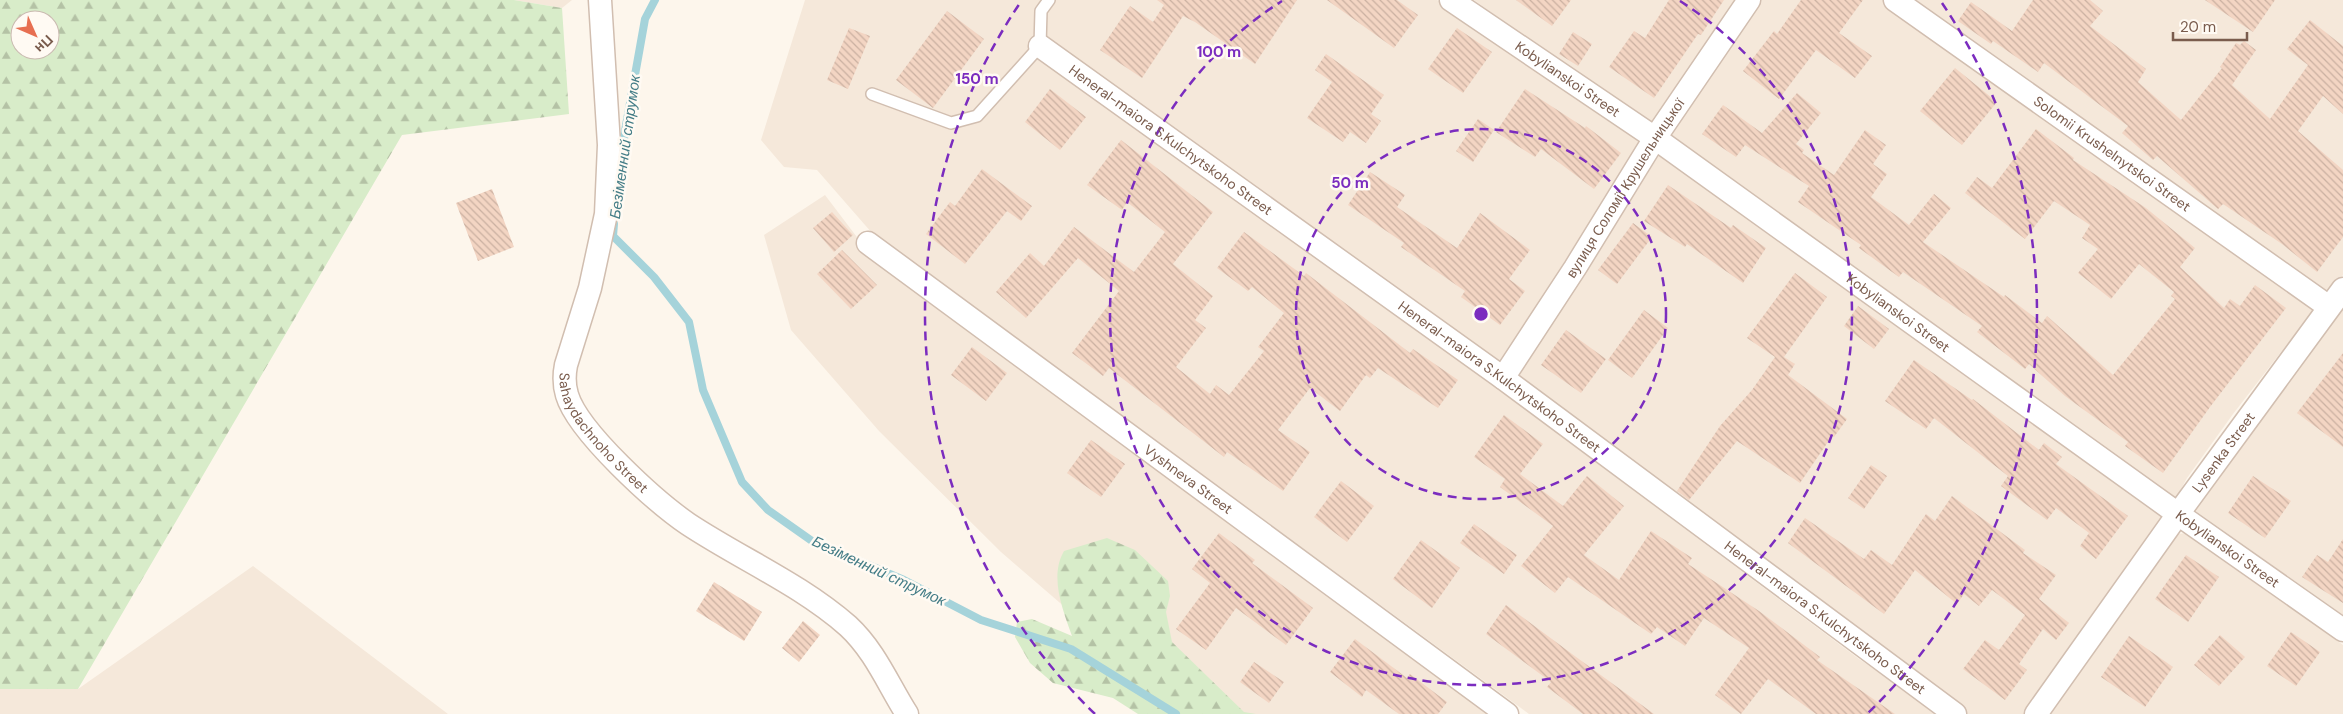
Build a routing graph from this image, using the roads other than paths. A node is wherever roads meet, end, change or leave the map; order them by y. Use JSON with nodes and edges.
{"nodes":[{"id":1,"x":600,"y":0,"type":"edge"},
{"id":2,"x":1049,"y":0,"type":"edge"},
{"id":3,"x":1451,"y":0,"type":"edge"},
{"id":4,"x":1749,"y":0,"type":"edge"},
{"id":5,"x":1895,"y":0,"type":"edge"},
{"id":6,"x":1040,"y":46,"type":"junction"},
{"id":7,"x":872,"y":94,"type":"dead end"},
{"id":8,"x":1655,"y":138,"type":"junction"},
{"id":9,"x":868,"y":243,"type":"dead end"},
{"id":10,"x":2343,"y":289,"type":"edge"},
{"id":11,"x":2329,"y":307,"type":"junction"},
{"id":12,"x":1503,"y":378,"type":"junction"},
{"id":13,"x":2178,"y":514,"type":"junction"},
{"id":14,"x":2343,"y":630,"type":"edge"},
{"id":15,"x":907,"y":714,"type":"edge"},
{"id":16,"x":1507,"y":714,"type":"edge"},
{"id":17,"x":1955,"y":714,"type":"edge"},
{"id":18,"x":2036,"y":714,"type":"edge"}],
"edges":[{"from":1,"to":15,"type":"street","name":"Sahaydachnoho Street"},
{"from":2,"to":6,"type":"lane"},
{"from":3,"to":8,"type":"street","name":"Kobylianskoi Street"},
{"from":4,"to":8,"type":"street","name":"вулиця Соломії Крушельницької"},
{"from":5,"to":11,"type":"street","name":"Solomii Krushelnytskoi Street"},
{"from":6,"to":7,"type":"lane"},
{"from":6,"to":12,"type":"street","name":"Heneral-maiora S.Kulchytskoho Street"},
{"from":8,"to":12,"type":"street","name":"вулиця Соломії Крушельницької"},
{"from":8,"to":13,"type":"street","name":"Kobylianskoi Street"},
{"from":9,"to":16,"type":"street","name":"Vyshneva Street"},
{"from":10,"to":11,"type":"street","name":"Lysenka Street"},
{"from":11,"to":13,"type":"street","name":"Lysenka Street"},
{"from":12,"to":17,"type":"street","name":"Heneral-maiora S.Kulchytskoho Street"},
{"from":13,"to":14,"type":"street","name":"Kobylianskoi Street"},
{"from":13,"to":18,"type":"street","name":"Lysenka Street"}]}
